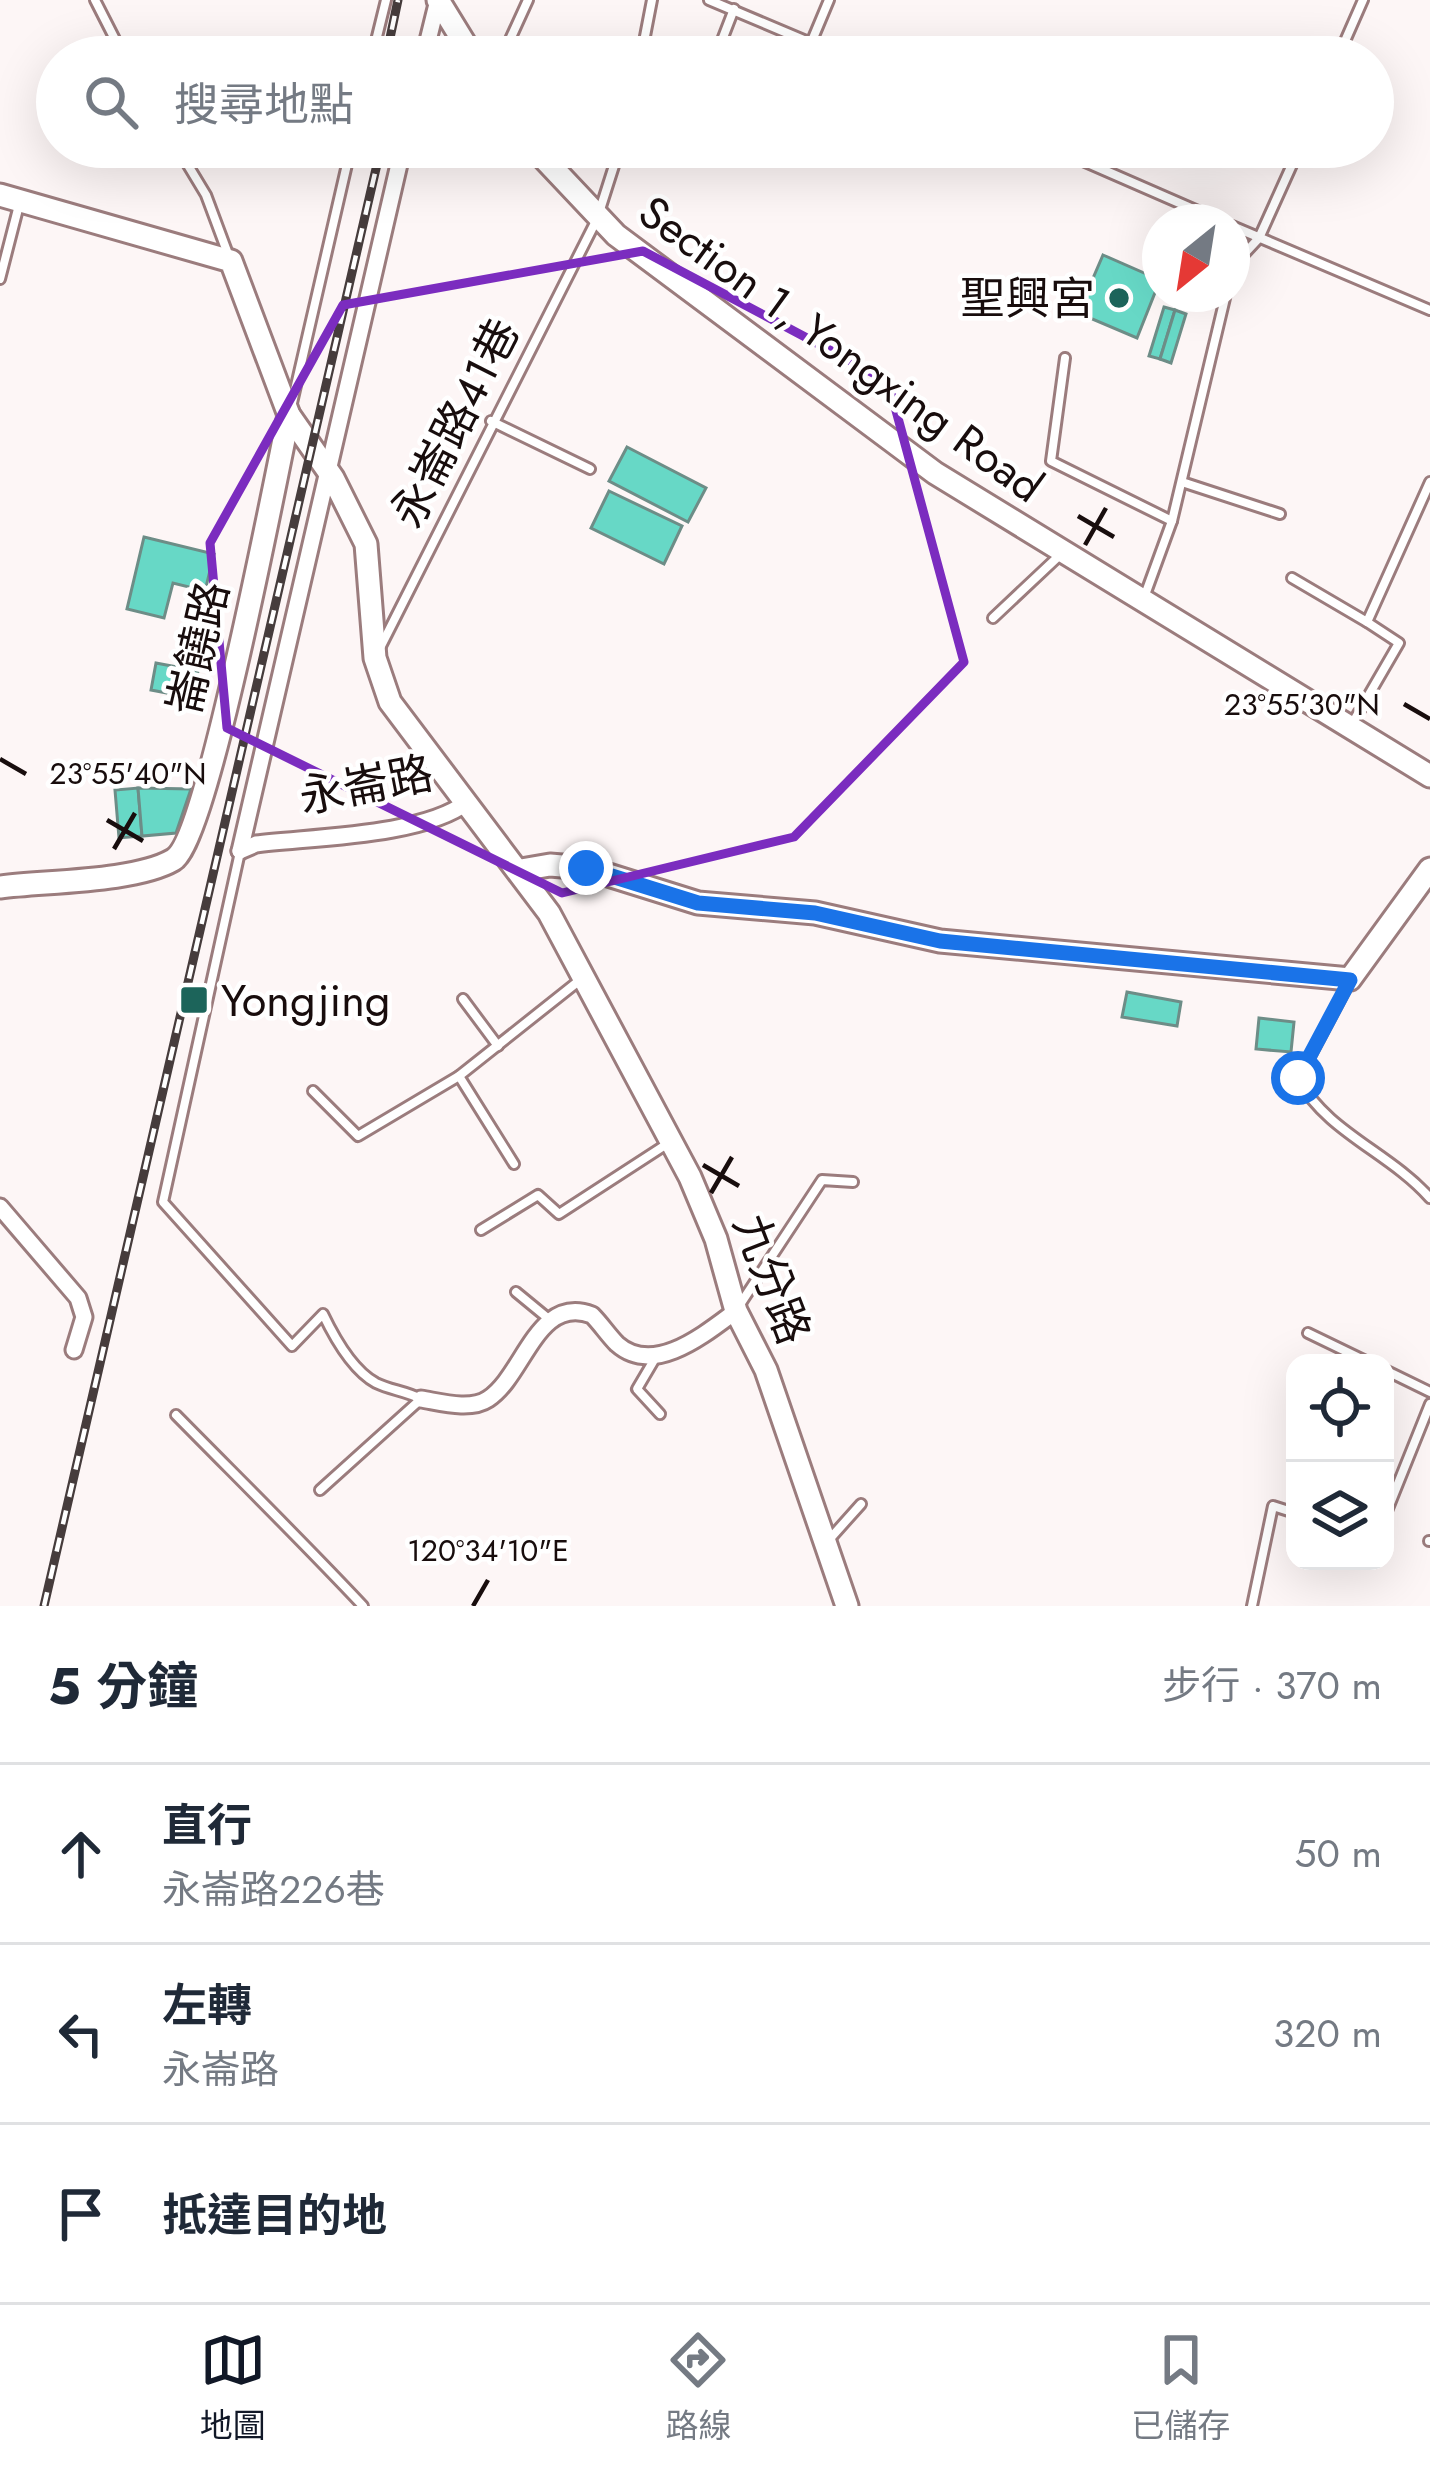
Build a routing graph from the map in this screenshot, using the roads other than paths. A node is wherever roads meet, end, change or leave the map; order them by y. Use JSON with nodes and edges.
{"nodes":[{"id":1,"x":95,"y":0,"type":"edge"},
{"id":2,"x":386,"y":0,"type":"edge"},
{"id":3,"x":438,"y":0,"type":"edge"},
{"id":4,"x":528,"y":0,"type":"edge"},
{"id":5,"x":652,"y":0,"type":"edge"},
{"id":6,"x":709,"y":0,"type":"edge"},
{"id":7,"x":829,"y":0,"type":"edge"},
{"id":8,"x":1363,"y":0,"type":"edge"},
{"id":9,"x":734,"y":9,"type":"junction"},
{"id":10,"x":113,"y":36,"type":"edge"},
{"id":11,"x":377,"y":36,"type":"edge"},
{"id":12,"x":429,"y":36,"type":"edge"},
{"id":13,"x":460,"y":36,"type":"edge"},
{"id":14,"x":512,"y":36,"type":"edge"},
{"id":15,"x":645,"y":36,"type":"edge"},
{"id":16,"x":727,"y":36,"type":"edge"},
{"id":17,"x":795,"y":36,"type":"edge"},
{"id":18,"x":814,"y":36,"type":"edge"},
{"id":19,"x":1347,"y":36,"type":"edge"},
{"id":20,"x":190,"y":168,"type":"edge"},
{"id":21,"x":346,"y":168,"type":"edge"},
{"id":22,"x":398,"y":168,"type":"edge"},
{"id":23,"x":552,"y":168,"type":"edge"},
{"id":24,"x":613,"y":168,"type":"edge"},
{"id":25,"x":1099,"y":168,"type":"edge"},
{"id":26,"x":1291,"y":168,"type":"edge"},
{"id":27,"x":10,"y":198,"type":"edge"},
{"id":28,"x":1182,"y":204,"type":"edge"},
{"id":29,"x":597,"y":219,"type":"junction"},
{"id":30,"x":1250,"y":234,"type":"edge"},
{"id":31,"x":1259,"y":238,"type":"junction"},
{"id":32,"x":1250,"y":248,"type":"edge"},
{"id":33,"x":231,"y":261,"type":"junction"},
{"id":34,"x":0,"y":279,"type":"edge"},
{"id":35,"x":1430,"y":310,"type":"edge"},
{"id":36,"x":1222,"y":312,"type":"edge"},
{"id":37,"x":1065,"y":358,"type":"dead end"},
{"id":38,"x":289,"y":415,"type":"junction"},
{"id":39,"x":491,"y":421,"type":"junction"},
{"id":40,"x":590,"y":469,"type":"dead end"},
{"id":41,"x":327,"y":470,"type":"junction"},
{"id":42,"x":1182,"y":482,"type":"junction"},
{"id":43,"x":1430,"y":482,"type":"edge"},
{"id":44,"x":1280,"y":514,"type":"dead end"},
{"id":45,"x":1172,"y":521,"type":"junction"},
{"id":46,"x":1061,"y":554,"type":"junction"},
{"id":47,"x":1292,"y":578,"type":"dead end"},
{"id":48,"x":1141,"y":602,"type":"junction"},
{"id":49,"x":993,"y":618,"type":"dead end"},
{"id":50,"x":1366,"y":622,"type":"junction"},
{"id":51,"x":375,"y":658,"type":"junction"},
{"id":52,"x":1350,"y":728,"type":"junction"},
{"id":53,"x":1430,"y":776,"type":"edge"},
{"id":54,"x":467,"y":802,"type":"junction"},
{"id":55,"x":240,"y":851,"type":"junction"},
{"id":56,"x":1430,"y":869,"type":"edge"},
{"id":57,"x":521,"y":870,"type":"junction"},
{"id":58,"x":0,"y":887,"type":"edge"},
{"id":59,"x":586,"y":975,"type":"junction"},
{"id":60,"x":1350,"y":980,"type":"junction"},
{"id":61,"x":463,"y":999,"type":"dead end"},
{"id":62,"x":499,"y":1046,"type":"junction"},
{"id":63,"x":459,"y":1076,"type":"junction"},
{"id":64,"x":313,"y":1090,"type":"dead end"},
{"id":65,"x":671,"y":1141,"type":"junction"},
{"id":66,"x":514,"y":1164,"type":"dead end"},
{"id":67,"x":854,"y":1181,"type":"dead end"},
{"id":68,"x":1430,"y":1198,"type":"edge"},
{"id":69,"x":0,"y":1207,"type":"edge"},
{"id":70,"x":481,"y":1230,"type":"dead end"},
{"id":71,"x":516,"y":1292,"type":"dead end"},
{"id":72,"x":736,"y":1312,"type":"junction"},
{"id":73,"x":550,"y":1320,"type":"junction"},
{"id":74,"x":1308,"y":1333,"type":"dead end"},
{"id":75,"x":74,"y":1350,"type":"dead end"},
{"id":76,"x":658,"y":1354,"type":"junction"},
{"id":77,"x":1351,"y":1354,"type":"edge"},
{"id":78,"x":1394,"y":1374,"type":"edge"},
{"id":79,"x":1430,"y":1392,"type":"edge"},
{"id":80,"x":421,"y":1399,"type":"junction"},
{"id":81,"x":1430,"y":1405,"type":"edge"},
{"id":82,"x":660,"y":1414,"type":"dead end"},
{"id":83,"x":176,"y":1415,"type":"dead end"},
{"id":84,"x":320,"y":1490,"type":"dead end"},
{"id":85,"x":1394,"y":1494,"type":"edge"},
{"id":86,"x":861,"y":1504,"type":"dead end"},
{"id":87,"x":1286,"y":1510,"type":"edge"},
{"id":88,"x":826,"y":1544,"type":"junction"},
{"id":89,"x":362,"y":1606,"type":"edge"},
{"id":90,"x":847,"y":1606,"type":"edge"},
{"id":91,"x":1252,"y":1606,"type":"edge"}],
"edges":[{"from":1,"to":10,"type":"lane"},
{"from":2,"to":11,"type":"lane"},
{"from":3,"to":12,"type":"street"},
{"from":3,"to":13,"type":"street"},
{"from":4,"to":14,"type":"lane"},
{"from":5,"to":15,"type":"lane"},
{"from":6,"to":9,"type":"lane"},
{"from":7,"to":18,"type":"lane"},
{"from":8,"to":19,"type":"lane"},
{"from":9,"to":16,"type":"lane"},
{"from":9,"to":17,"type":"lane"},
{"from":20,"to":33,"type":"lane"},
{"from":21,"to":38,"type":"lane"},
{"from":22,"to":41,"type":"street"},
{"from":23,"to":29,"type":"street","name":"Section 1, Yongxing Road"},
{"from":24,"to":29,"type":"lane","name":"永崙路41巷"},
{"from":25,"to":28,"type":"lane"},
{"from":26,"to":31,"type":"lane"},
{"from":27,"to":33,"type":"street"},
{"from":27,"to":34,"type":"lane"},
{"from":29,"to":39,"type":"lane","name":"永崙路41巷"},
{"from":29,"to":46,"type":"street","name":"Section 1, Yongxing Road"},
{"from":30,"to":31,"type":"lane"},
{"from":31,"to":32,"type":"lane"},
{"from":31,"to":35,"type":"lane"},
{"from":33,"to":38,"type":"street"},
{"from":36,"to":42,"type":"lane"},
{"from":37,"to":45,"type":"lane"},
{"from":38,"to":41,"type":"street"},
{"from":38,"to":58,"type":"street","name":"崙饒路"},
{"from":39,"to":40,"type":"lane"},
{"from":39,"to":51,"type":"lane","name":"永崙路41巷"},
{"from":41,"to":51,"type":"street"},
{"from":41,"to":55,"type":"street"},
{"from":42,"to":44,"type":"lane"},
{"from":42,"to":45,"type":"lane"},
{"from":43,"to":50,"type":"lane"},
{"from":45,"to":48,"type":"lane"},
{"from":46,"to":48,"type":"street","name":"Section 1, Yongxing Road"},
{"from":46,"to":49,"type":"lane"},
{"from":47,"to":50,"type":"lane"},
{"from":48,"to":52,"type":"street","name":"Section 1, Yongxing Road"},
{"from":50,"to":52,"type":"lane"},
{"from":51,"to":54,"type":"street"},
{"from":52,"to":53,"type":"street","name":"Section 1, Yongxing Road"},
{"from":54,"to":55,"type":"street","name":"永崙路"},
{"from":54,"to":57,"type":"street","name":"永崙路"},
{"from":55,"to":80,"type":"lane"},
{"from":56,"to":60,"type":"street"},
{"from":57,"to":59,"type":"street","name":"九分路"},
{"from":57,"to":60,"type":"street"},
{"from":59,"to":62,"type":"lane"},
{"from":59,"to":65,"type":"street","name":"九分路"},
{"from":60,"to":68,"type":"lane"},
{"from":61,"to":62,"type":"lane"},
{"from":62,"to":63,"type":"lane"},
{"from":63,"to":64,"type":"lane"},
{"from":63,"to":66,"type":"lane"},
{"from":65,"to":70,"type":"lane"},
{"from":65,"to":72,"type":"street","name":"九分路"},
{"from":67,"to":72,"type":"lane"},
{"from":69,"to":75,"type":"street"},
{"from":71,"to":73,"type":"lane"},
{"from":72,"to":76,"type":"street"},
{"from":72,"to":88,"type":"street","name":"九分路"},
{"from":73,"to":76,"type":"street"},
{"from":73,"to":80,"type":"street"},
{"from":74,"to":77,"type":"lane"},
{"from":76,"to":82,"type":"lane"},
{"from":78,"to":79,"type":"lane"},
{"from":80,"to":84,"type":"lane"},
{"from":81,"to":85,"type":"lane"},
{"from":83,"to":89,"type":"lane"},
{"from":86,"to":88,"type":"lane"},
{"from":87,"to":91,"type":"lane"},
{"from":88,"to":90,"type":"street","name":"九分路"}]}
